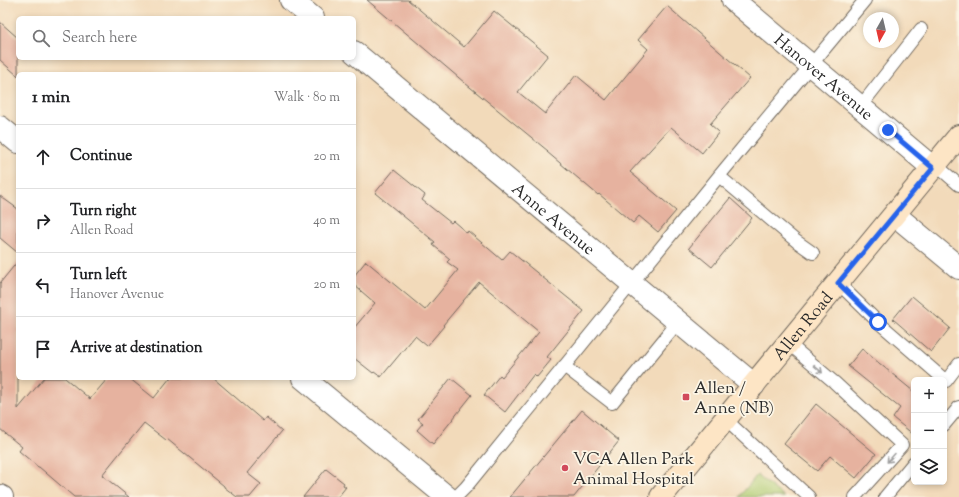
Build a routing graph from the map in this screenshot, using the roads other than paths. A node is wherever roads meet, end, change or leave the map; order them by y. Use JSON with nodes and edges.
{"nodes":[{"id":1,"x":291,"y":0,"type":"edge"},
{"id":2,"x":733,"y":0,"type":"edge"},
{"id":3,"x":865,"y":0,"type":"edge"},
{"id":4,"x":311,"y":16,"type":"edge"},
{"id":5,"x":921,"y":29,"type":"dead end"},
{"id":6,"x":356,"y":54,"type":"edge"},
{"id":7,"x":811,"y":65,"type":"junction"},
{"id":8,"x":860,"y":107,"type":"junction"},
{"id":9,"x":0,"y":127,"type":"edge"},
{"id":10,"x":959,"y":136,"type":"edge"},
{"id":11,"x":16,"y":140,"type":"edge"},
{"id":12,"x":935,"y":166,"type":"junction"},
{"id":13,"x":719,"y":176,"type":"junction"},
{"id":14,"x":959,"y":185,"type":"edge"},
{"id":15,"x":895,"y":215,"type":"junction"},
{"id":16,"x":813,"y":253,"type":"dead end"},
{"id":17,"x":959,"y":268,"type":"edge"},
{"id":18,"x":632,"y":283,"type":"junction"},
{"id":19,"x":838,"y":283,"type":"junction"},
{"id":20,"x":678,"y":322,"type":"junction"},
{"id":21,"x":788,"y":343,"type":"junction"},
{"id":22,"x":959,"y":364,"type":"edge"},
{"id":23,"x":564,"y":366,"type":"junction"},
{"id":24,"x":305,"y":380,"type":"edge"},
{"id":25,"x":754,"y":385,"type":"junction"},
{"id":26,"x":959,"y":407,"type":"edge"},
{"id":27,"x":725,"y":420,"type":"junction"},
{"id":28,"x":947,"y":421,"type":"edge"},
{"id":29,"x":911,"y":466,"type":"edge"},
{"id":30,"x":663,"y":496,"type":"edge"},
{"id":31,"x":447,"y":497,"type":"edge"},
{"id":32,"x":456,"y":497,"type":"edge"},
{"id":33,"x":809,"y":497,"type":"edge"},
{"id":34,"x":855,"y":497,"type":"edge"},
{"id":35,"x":885,"y":497,"type":"edge"}],
"edges":[{"from":1,"to":4,"type":"street"},
{"from":2,"to":7,"type":"street","name":"Hanover Avenue"},
{"from":3,"to":7,"type":"lane"},
{"from":5,"to":8,"type":"lane"},
{"from":6,"to":18,"type":"street","name":"Anne Avenue"},
{"from":7,"to":8,"type":"street","name":"Hanover Avenue"},
{"from":7,"to":13,"type":"lane"},
{"from":8,"to":12,"type":"street","name":"Hanover Avenue"},
{"from":9,"to":11,"type":"street"},
{"from":10,"to":12,"type":"main road","name":"Allen Road"},
{"from":12,"to":14,"type":"lane"},
{"from":12,"to":15,"type":"main road","name":"Allen Road"},
{"from":13,"to":16,"type":"lane"},
{"from":13,"to":18,"type":"lane"},
{"from":15,"to":17,"type":"street"},
{"from":15,"to":19,"type":"main road","name":"Allen Road"},
{"from":18,"to":20,"type":"street","name":"Anne Avenue"},
{"from":18,"to":23,"type":"lane"},
{"from":19,"to":21,"type":"main road","name":"Allen Road"},
{"from":19,"to":22,"type":"lane"},
{"from":20,"to":23,"type":"lane"},
{"from":20,"to":25,"type":"street","name":"Anne Avenue"},
{"from":21,"to":25,"type":"main road","name":"Allen Road"},
{"from":21,"to":34,"type":"lane","one_way":true},
{"from":23,"to":32,"type":"lane"},
{"from":24,"to":31,"type":"street"},
{"from":25,"to":27,"type":"main road","name":"Allen Road"},
{"from":26,"to":28,"type":"lane"},
{"from":27,"to":30,"type":"main road","name":"Allen Road"},
{"from":27,"to":33,"type":"lane"},
{"from":29,"to":35,"type":"lane"}]}
